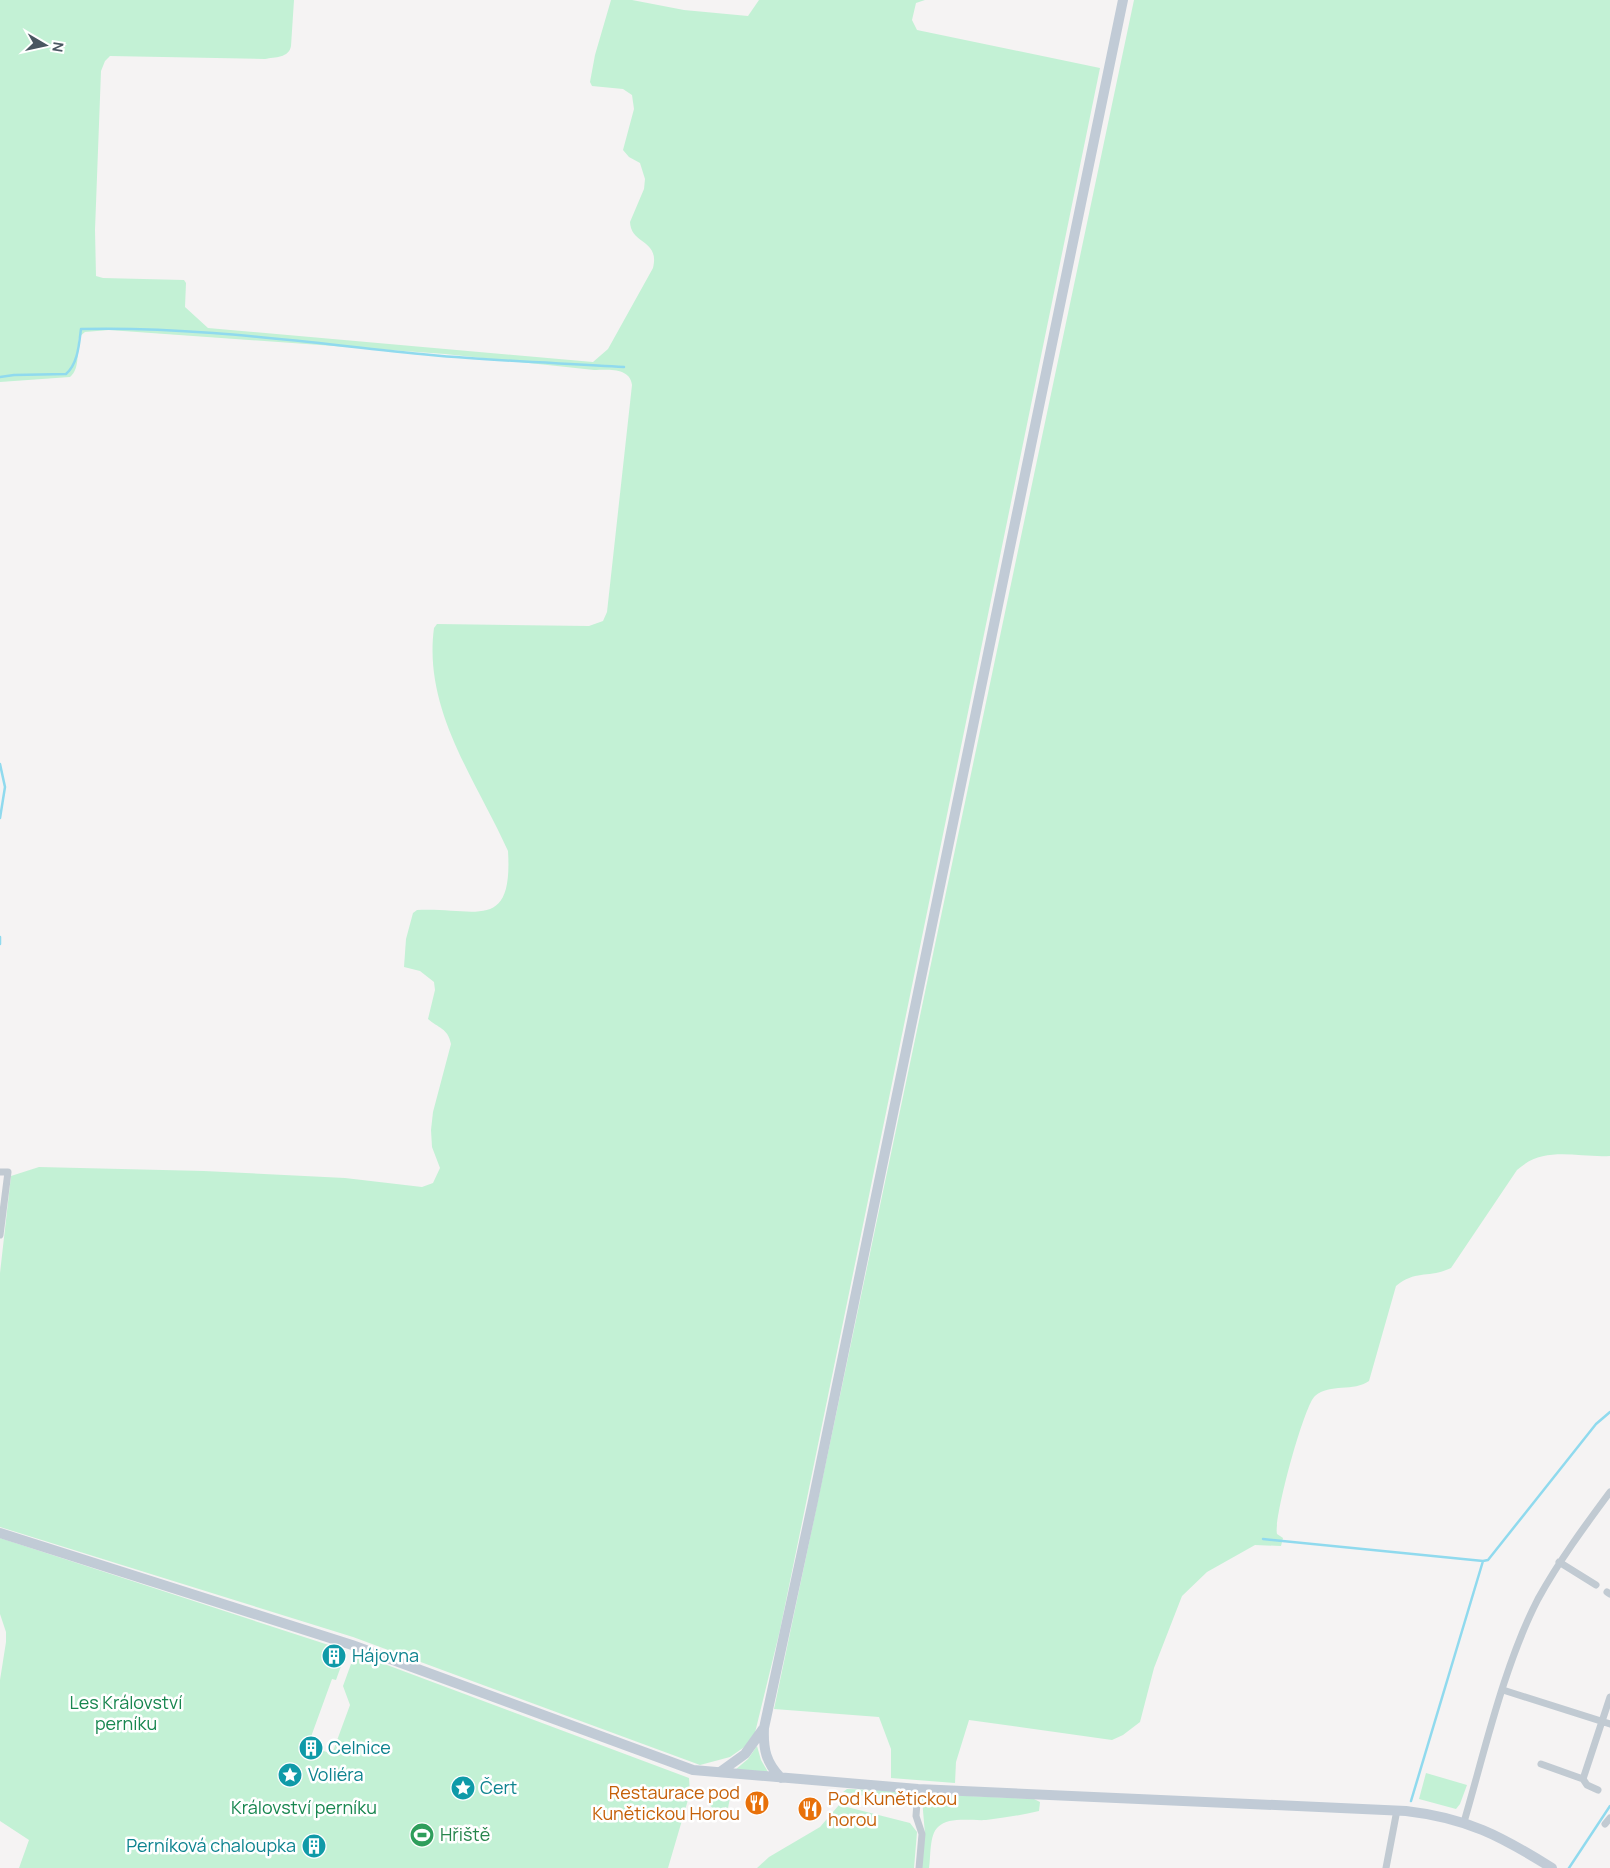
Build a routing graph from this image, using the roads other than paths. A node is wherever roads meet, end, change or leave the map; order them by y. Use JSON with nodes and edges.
{"nodes":[{"id":1,"x":1123,"y":0,"type":"edge"},
{"id":2,"x":0,"y":1172,"type":"edge"},
{"id":3,"x":0,"y":1234,"type":"edge"},
{"id":4,"x":1610,"y":1492,"type":"edge"},
{"id":5,"x":0,"y":1533,"type":"edge"},
{"id":6,"x":1559,"y":1562,"type":"junction"},
{"id":7,"x":1596,"y":1586,"type":"dead end"},
{"id":8,"x":1503,"y":1690,"type":"junction"},
{"id":9,"x":1610,"y":1697,"type":"edge"},
{"id":10,"x":1602,"y":1722,"type":"junction"},
{"id":11,"x":1610,"y":1724,"type":"edge"},
{"id":12,"x":764,"y":1728,"type":"junction"},
{"id":13,"x":1541,"y":1764,"type":"dead end"},
{"id":14,"x":720,"y":1772,"type":"junction"},
{"id":15,"x":781,"y":1778,"type":"junction"},
{"id":16,"x":1583,"y":1779,"type":"junction"},
{"id":17,"x":918,"y":1789,"type":"junction"},
{"id":18,"x":1598,"y":1790,"type":"dead end"},
{"id":19,"x":1397,"y":1810,"type":"junction"},
{"id":20,"x":1610,"y":1818,"type":"edge"},
{"id":21,"x":1464,"y":1822,"type":"junction"},
{"id":22,"x":1605,"y":1824,"type":"dead end"},
{"id":23,"x":919,"y":1868,"type":"edge"},
{"id":24,"x":1386,"y":1868,"type":"edge"},
{"id":25,"x":1552,"y":1868,"type":"edge"}],
"edges":[{"from":1,"to":12,"type":"street"},
{"from":2,"to":3,"type":"street"},
{"from":4,"to":6,"type":"street"},
{"from":5,"to":14,"type":"street"},
{"from":6,"to":7,"type":"street"},
{"from":6,"to":8,"type":"street"},
{"from":8,"to":10,"type":"street"},
{"from":8,"to":21,"type":"street"},
{"from":9,"to":10,"type":"street"},
{"from":10,"to":11,"type":"street"},
{"from":10,"to":16,"type":"street"},
{"from":12,"to":14,"type":"street"},
{"from":12,"to":15,"type":"street"},
{"from":13,"to":16,"type":"street"},
{"from":14,"to":15,"type":"street"},
{"from":15,"to":17,"type":"street"},
{"from":16,"to":18,"type":"street"},
{"from":17,"to":19,"type":"street"},
{"from":17,"to":23,"type":"street"},
{"from":19,"to":21,"type":"street"},
{"from":19,"to":24,"type":"street"},
{"from":20,"to":22,"type":"street"},
{"from":21,"to":25,"type":"street"}]}
